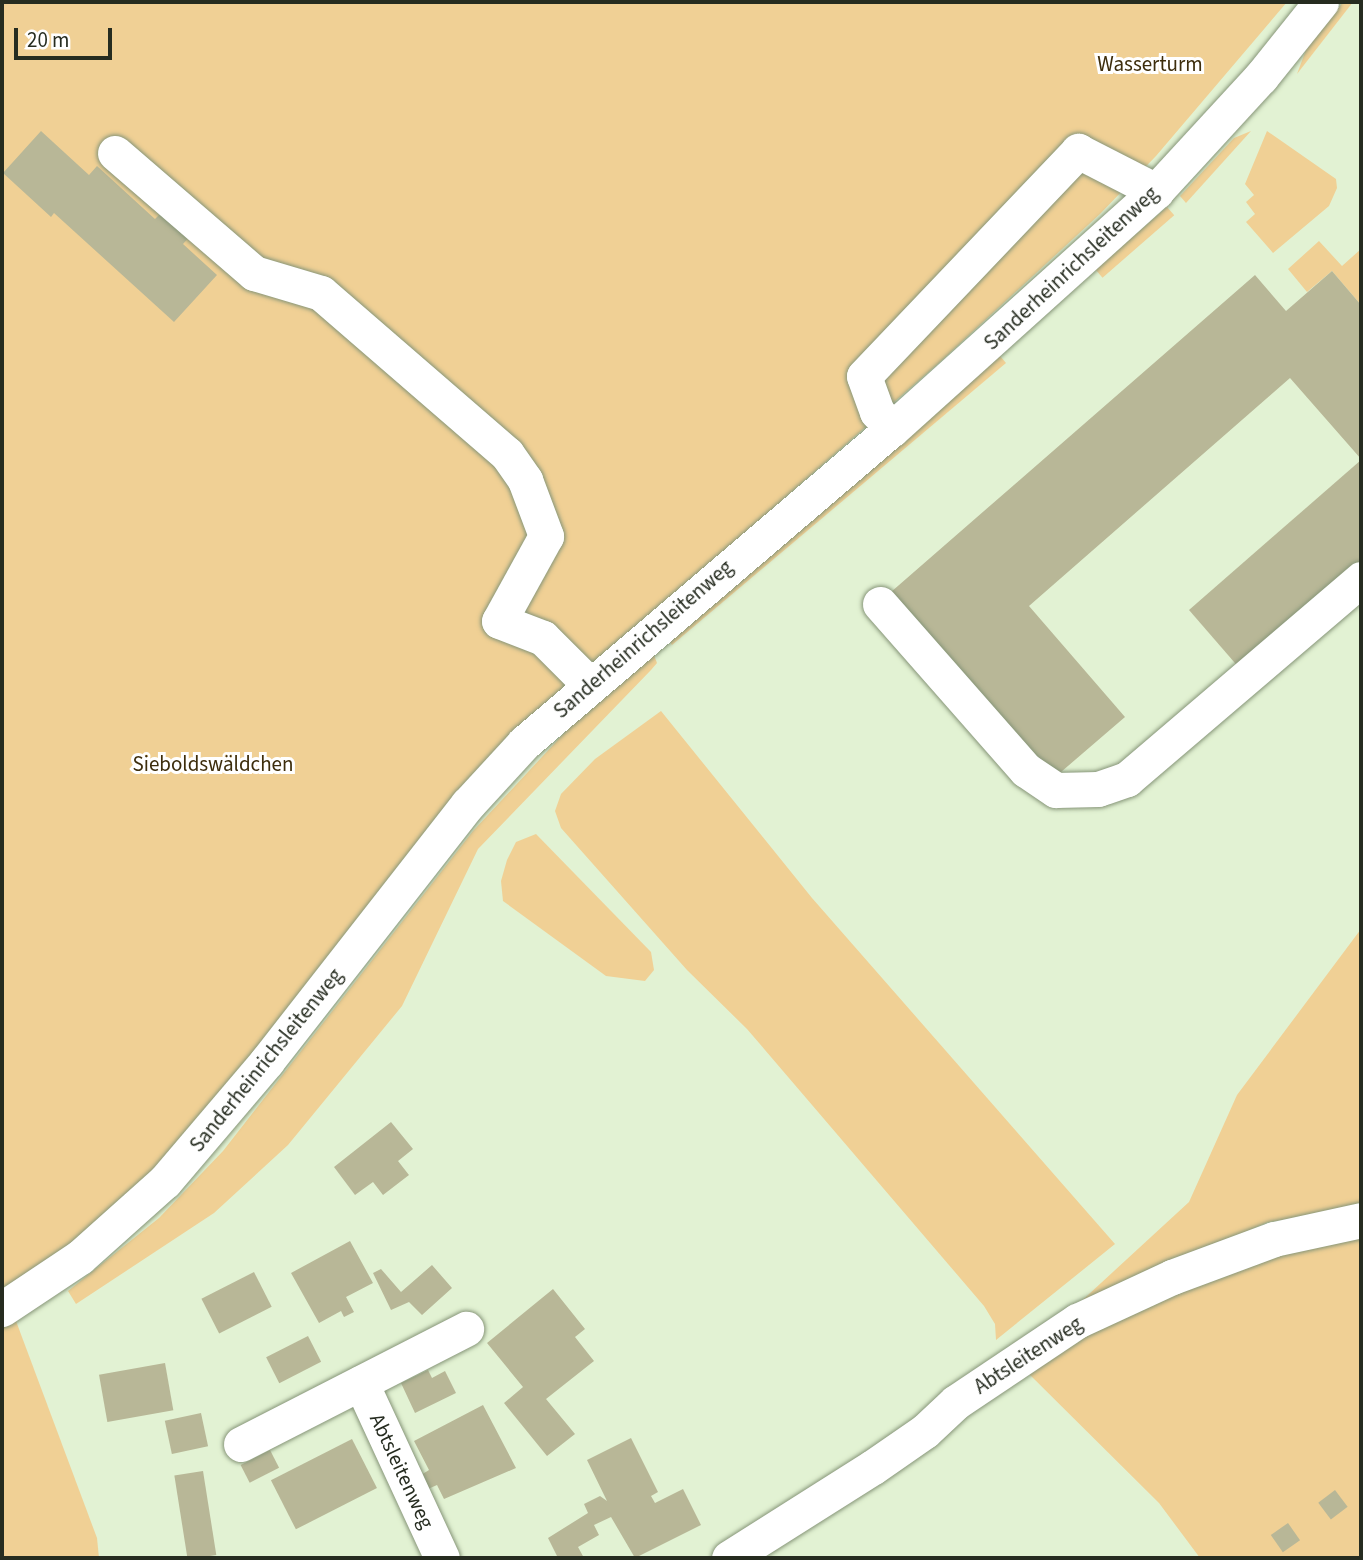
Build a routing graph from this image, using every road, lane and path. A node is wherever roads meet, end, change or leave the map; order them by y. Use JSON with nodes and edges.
{"nodes":[{"id":1,"x":1321,"y":2,"type":"edge"},
{"id":2,"x":115,"y":153,"type":"dead end"},
{"id":3,"x":1156,"y":191,"type":"junction"},
{"id":4,"x":892,"y":429,"type":"junction"},
{"id":5,"x":1361,"y":579,"type":"edge"},
{"id":6,"x":880,"y":604,"type":"dead end"},
{"id":7,"x":590,"y":684,"type":"junction"},
{"id":8,"x":1361,"y":1220,"type":"edge"},
{"id":9,"x":2,"y":1309,"type":"edge"},
{"id":10,"x":466,"y":1329,"type":"dead end"},
{"id":11,"x":361,"y":1383,"type":"junction"},
{"id":12,"x":241,"y":1444,"type":"dead end"},
{"id":13,"x":443,"y":1558,"type":"edge"},
{"id":14,"x":729,"y":1558,"type":"edge"}],
"edges":[{"from":1,"to":3,"type":"street","name":"Sanderheinrichsleitenweg"},
{"from":2,"to":7,"type":"street"},
{"from":3,"to":4,"type":"street","name":"Sanderheinrichsleitenweg"},
{"from":3,"to":4,"type":"street"},
{"from":4,"to":7,"type":"street","name":"Sanderheinrichsleitenweg"},
{"from":5,"to":6,"type":"street"},
{"from":7,"to":9,"type":"street","name":"Sanderheinrichsleitenweg"},
{"from":8,"to":14,"type":"street","name":"Abtsleitenweg"},
{"from":10,"to":11,"type":"street"},
{"from":11,"to":12,"type":"street"},
{"from":11,"to":13,"type":"street","name":"Abtsleitenweg"}]}
